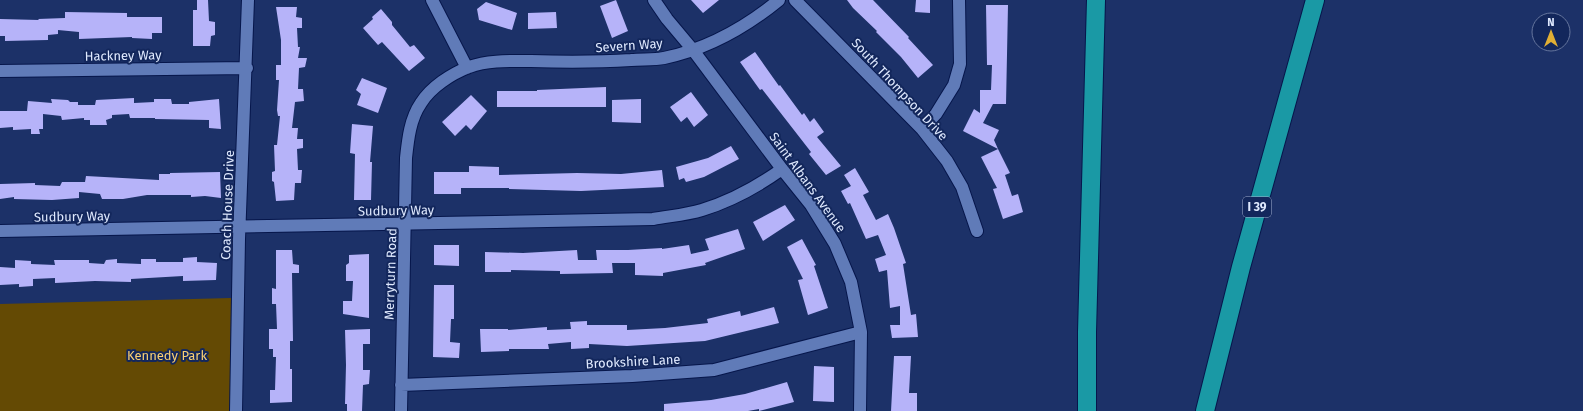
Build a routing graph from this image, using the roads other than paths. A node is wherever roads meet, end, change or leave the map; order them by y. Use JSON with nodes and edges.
{"nodes":[{"id":1,"x":248,"y":0,"type":"edge"},
{"id":2,"x":432,"y":0,"type":"edge"},
{"id":3,"x":654,"y":0,"type":"edge"},
{"id":4,"x":779,"y":0,"type":"edge"},
{"id":5,"x":795,"y":0,"type":"edge"},
{"id":6,"x":959,"y":0,"type":"edge"},
{"id":7,"x":1086,"y":0,"type":"edge"},
{"id":8,"x":1096,"y":0,"type":"edge"},
{"id":9,"x":1315,"y":1,"type":"edge"},
{"id":10,"x":693,"y":50,"type":"junction"},
{"id":11,"x":247,"y":68,"type":"junction"},
{"id":12,"x":466,"y":68,"type":"junction"},
{"id":13,"x":0,"y":71,"type":"edge"},
{"id":14,"x":922,"y":129,"type":"junction"},
{"id":15,"x":782,"y":169,"type":"junction"},
{"id":16,"x":405,"y":224,"type":"junction"},
{"id":17,"x":240,"y":226,"type":"junction"},
{"id":18,"x":0,"y":231,"type":"edge"},
{"id":19,"x":977,"y":231,"type":"dead end"},
{"id":20,"x":861,"y":332,"type":"junction"},
{"id":21,"x":1087,"y":332,"type":"junction"},
{"id":22,"x":401,"y":386,"type":"junction"},
{"id":23,"x":236,"y":411,"type":"edge"},
{"id":24,"x":401,"y":411,"type":"edge"},
{"id":25,"x":860,"y":411,"type":"edge"},
{"id":26,"x":1087,"y":411,"type":"edge"},
{"id":27,"x":1205,"y":411,"type":"edge"}],
"edges":[{"from":1,"to":11,"type":"street","name":"Coach House Drive"},
{"from":2,"to":12,"type":"street"},
{"from":3,"to":10,"type":"street","name":"Saint Albans Avenue"},
{"from":4,"to":10,"type":"street","name":"Severn Way"},
{"from":5,"to":14,"type":"street","name":"South Thompson Drive"},
{"from":6,"to":14,"type":"street"},
{"from":7,"to":21,"type":"highway"},
{"from":8,"to":21,"type":"highway"},
{"from":9,"to":27,"type":"highway","number":"I 39"},
{"from":10,"to":12,"type":"street","name":"Severn Way"},
{"from":10,"to":15,"type":"street","name":"Saint Albans Avenue"},
{"from":11,"to":13,"type":"street","name":"Hackney Way"},
{"from":11,"to":17,"type":"street","name":"Coach House Drive"},
{"from":12,"to":16,"type":"street","name":"Merryturn Road"},
{"from":14,"to":19,"type":"street","name":"South Thompson Drive"},
{"from":15,"to":16,"type":"street","name":"Sudbury Way"},
{"from":15,"to":20,"type":"street","name":"Saint Albans Avenue"},
{"from":16,"to":17,"type":"street","name":"Sudbury Way"},
{"from":16,"to":22,"type":"street","name":"Merryturn Road"},
{"from":17,"to":18,"type":"street","name":"Sudbury Way"},
{"from":17,"to":23,"type":"street","name":"Coach House Drive"},
{"from":20,"to":22,"type":"street","name":"Brookshire Lane"},
{"from":20,"to":25,"type":"street","name":"Saint Albans Avenue"},
{"from":21,"to":26,"type":"highway"},
{"from":22,"to":24,"type":"street","name":"Merryturn Road"}]}
